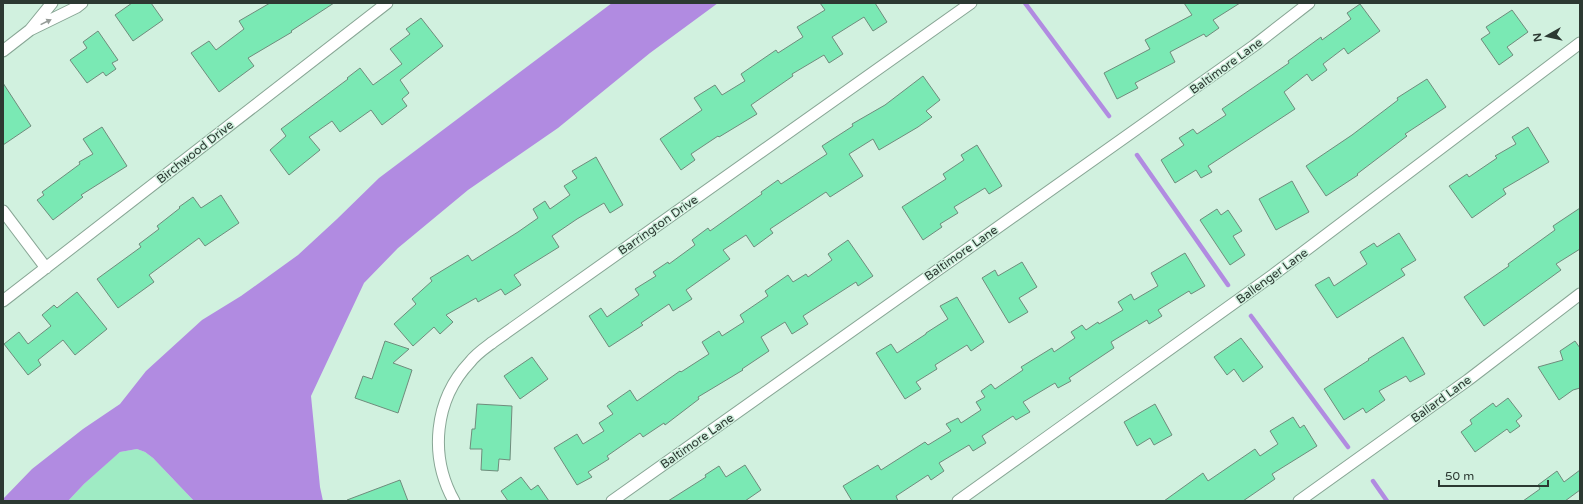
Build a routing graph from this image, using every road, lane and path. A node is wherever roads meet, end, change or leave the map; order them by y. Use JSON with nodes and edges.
{"nodes":[{"id":1,"x":52,"y":3,"type":"edge"},
{"id":2,"x":82,"y":3,"type":"edge"},
{"id":3,"x":387,"y":3,"type":"edge"},
{"id":4,"x":971,"y":3,"type":"edge"},
{"id":5,"x":1309,"y":3,"type":"edge"},
{"id":6,"x":30,"y":30,"type":"junction"},
{"id":7,"x":1580,"y":44,"type":"edge"},
{"id":8,"x":3,"y":51,"type":"edge"},
{"id":9,"x":3,"y":211,"type":"edge"},
{"id":10,"x":46,"y":268,"type":"junction"},
{"id":11,"x":1580,"y":294,"type":"edge"},
{"id":12,"x":3,"y":301,"type":"edge"},
{"id":13,"x":454,"y":501,"type":"edge"},
{"id":14,"x":612,"y":501,"type":"edge"},
{"id":15,"x":958,"y":501,"type":"edge"},
{"id":16,"x":1299,"y":501,"type":"edge"}],
"edges":[{"from":1,"to":6,"type":"street"},
{"from":6,"to":2,"type":"street","one_way":true},
{"from":3,"to":10,"type":"street","name":"Birchwood Drive"},
{"from":4,"to":13,"type":"street","name":"Barrington Drive"},
{"from":5,"to":14,"type":"street","name":"Baltimore Lane"},
{"from":6,"to":8,"type":"street"},
{"from":7,"to":15,"type":"street","name":"Ballenger Lane"},
{"from":9,"to":10,"type":"street"},
{"from":10,"to":12,"type":"street","name":"Birchwood Drive"},
{"from":11,"to":16,"type":"street","name":"Ballard Lane"}]}
